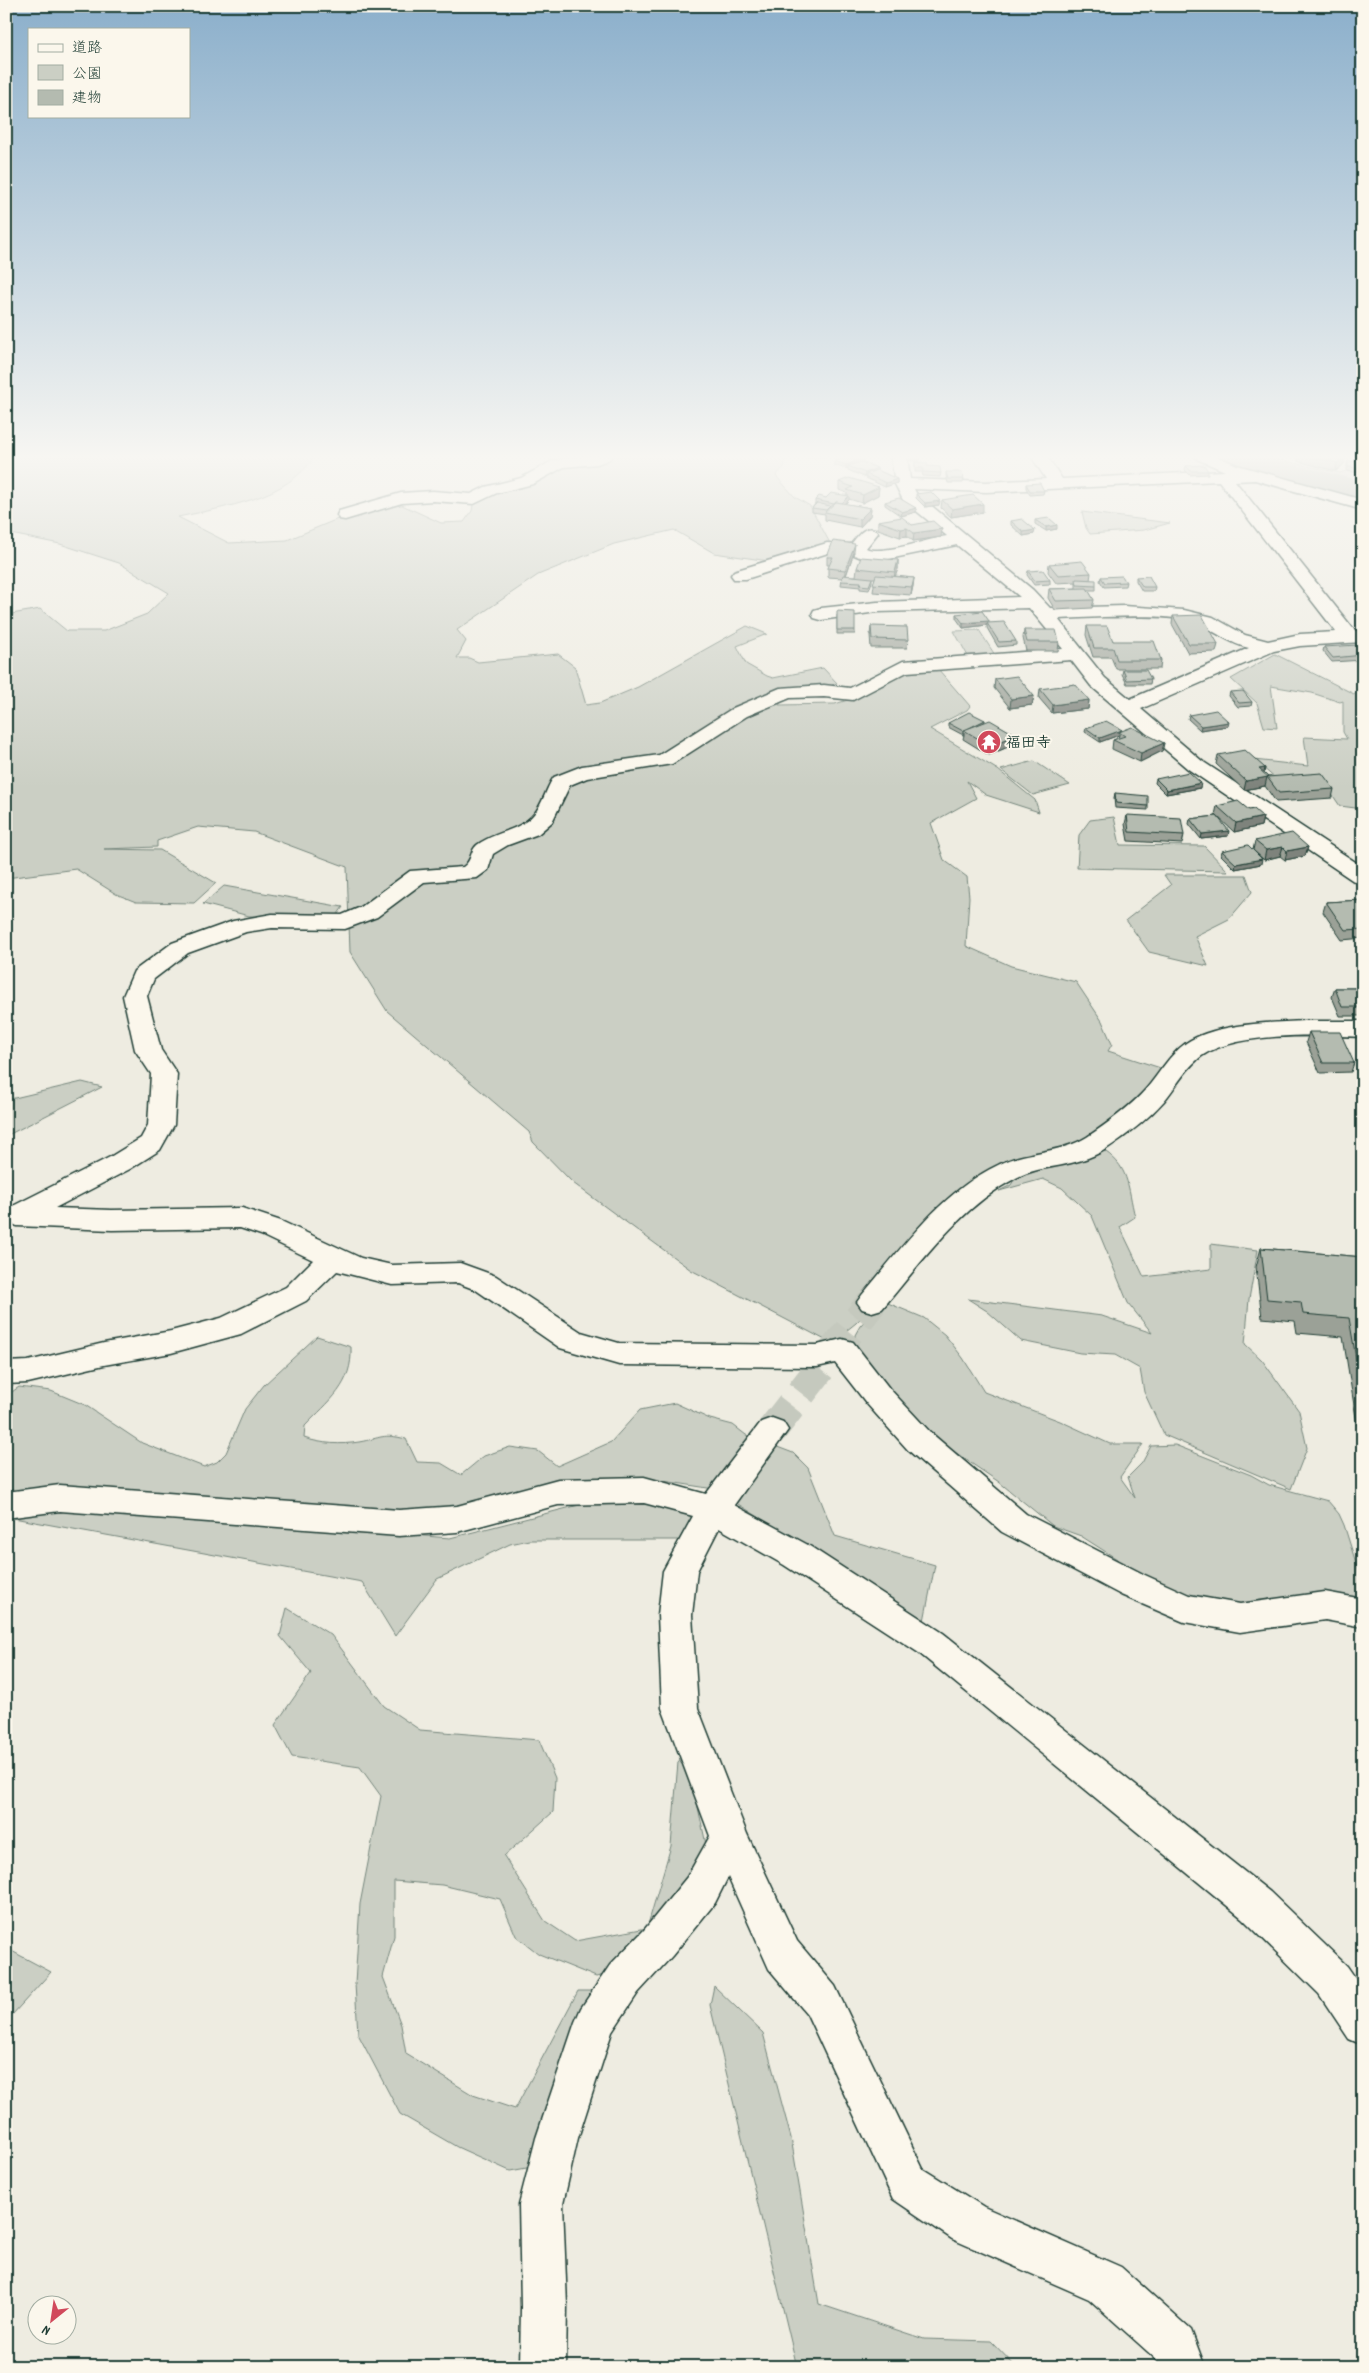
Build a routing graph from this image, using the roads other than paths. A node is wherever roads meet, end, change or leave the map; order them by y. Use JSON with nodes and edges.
{"nodes":[{"id":1,"x":767,"y":567,"type":"edge"},
{"id":2,"x":992,"y":567,"type":"edge"},
{"id":3,"x":1299,"y":567,"type":"edge"},
{"id":4,"x":740,"y":575,"type":"dead end"},
{"id":5,"x":1040,"y":608,"type":"junction"},
{"id":6,"x":821,"y":614,"type":"dead end"},
{"id":7,"x":1356,"y":636,"type":"edge"},
{"id":8,"x":1268,"y":648,"type":"junction"},
{"id":9,"x":1076,"y":654,"type":"junction"},
{"id":10,"x":1128,"y":707,"type":"junction"},
{"id":11,"x":1363,"y":876,"type":"edge"},
{"id":12,"x":1363,"y":1029,"type":"edge"},
{"id":13,"x":12,"y":1219,"type":"edge"},
{"id":14,"x":333,"y":1258,"type":"junction"},
{"id":15,"x":872,"y":1302,"type":"tunnel mouth"},
{"id":16,"x":6,"y":1373,"type":"edge"},
{"id":17,"x":772,"y":1430,"type":"tunnel mouth"},
{"id":18,"x":6,"y":1505,"type":"edge"},
{"id":19,"x":713,"y":1509,"type":"junction"},
{"id":20,"x":1363,"y":1613,"type":"edge"},
{"id":21,"x":729,"y":1837,"type":"junction"},
{"id":22,"x":1363,"y":2025,"type":"edge"},
{"id":23,"x":543,"y":2367,"type":"edge"},
{"id":24,"x":1182,"y":2367,"type":"edge"}],
"edges":[{"from":1,"to":4,"type":"street"},
{"from":2,"to":5,"type":"street"},
{"from":3,"to":7,"type":"street"},
{"from":5,"to":6,"type":"street"},
{"from":5,"to":8,"type":"street"},
{"from":5,"to":9,"type":"street"},
{"from":7,"to":8,"type":"street"},
{"from":8,"to":10,"type":"street"},
{"from":9,"to":10,"type":"street"},
{"from":9,"to":13,"type":"street"},
{"from":10,"to":11,"type":"street"},
{"from":12,"to":15,"type":"street"},
{"from":13,"to":14,"type":"street"},
{"from":14,"to":16,"type":"street"},
{"from":14,"to":20,"type":"street"},
{"from":17,"to":19,"type":"street"},
{"from":18,"to":19,"type":"street"},
{"from":19,"to":21,"type":"street"},
{"from":19,"to":22,"type":"street"},
{"from":21,"to":23,"type":"street"},
{"from":21,"to":24,"type":"street"}]}
